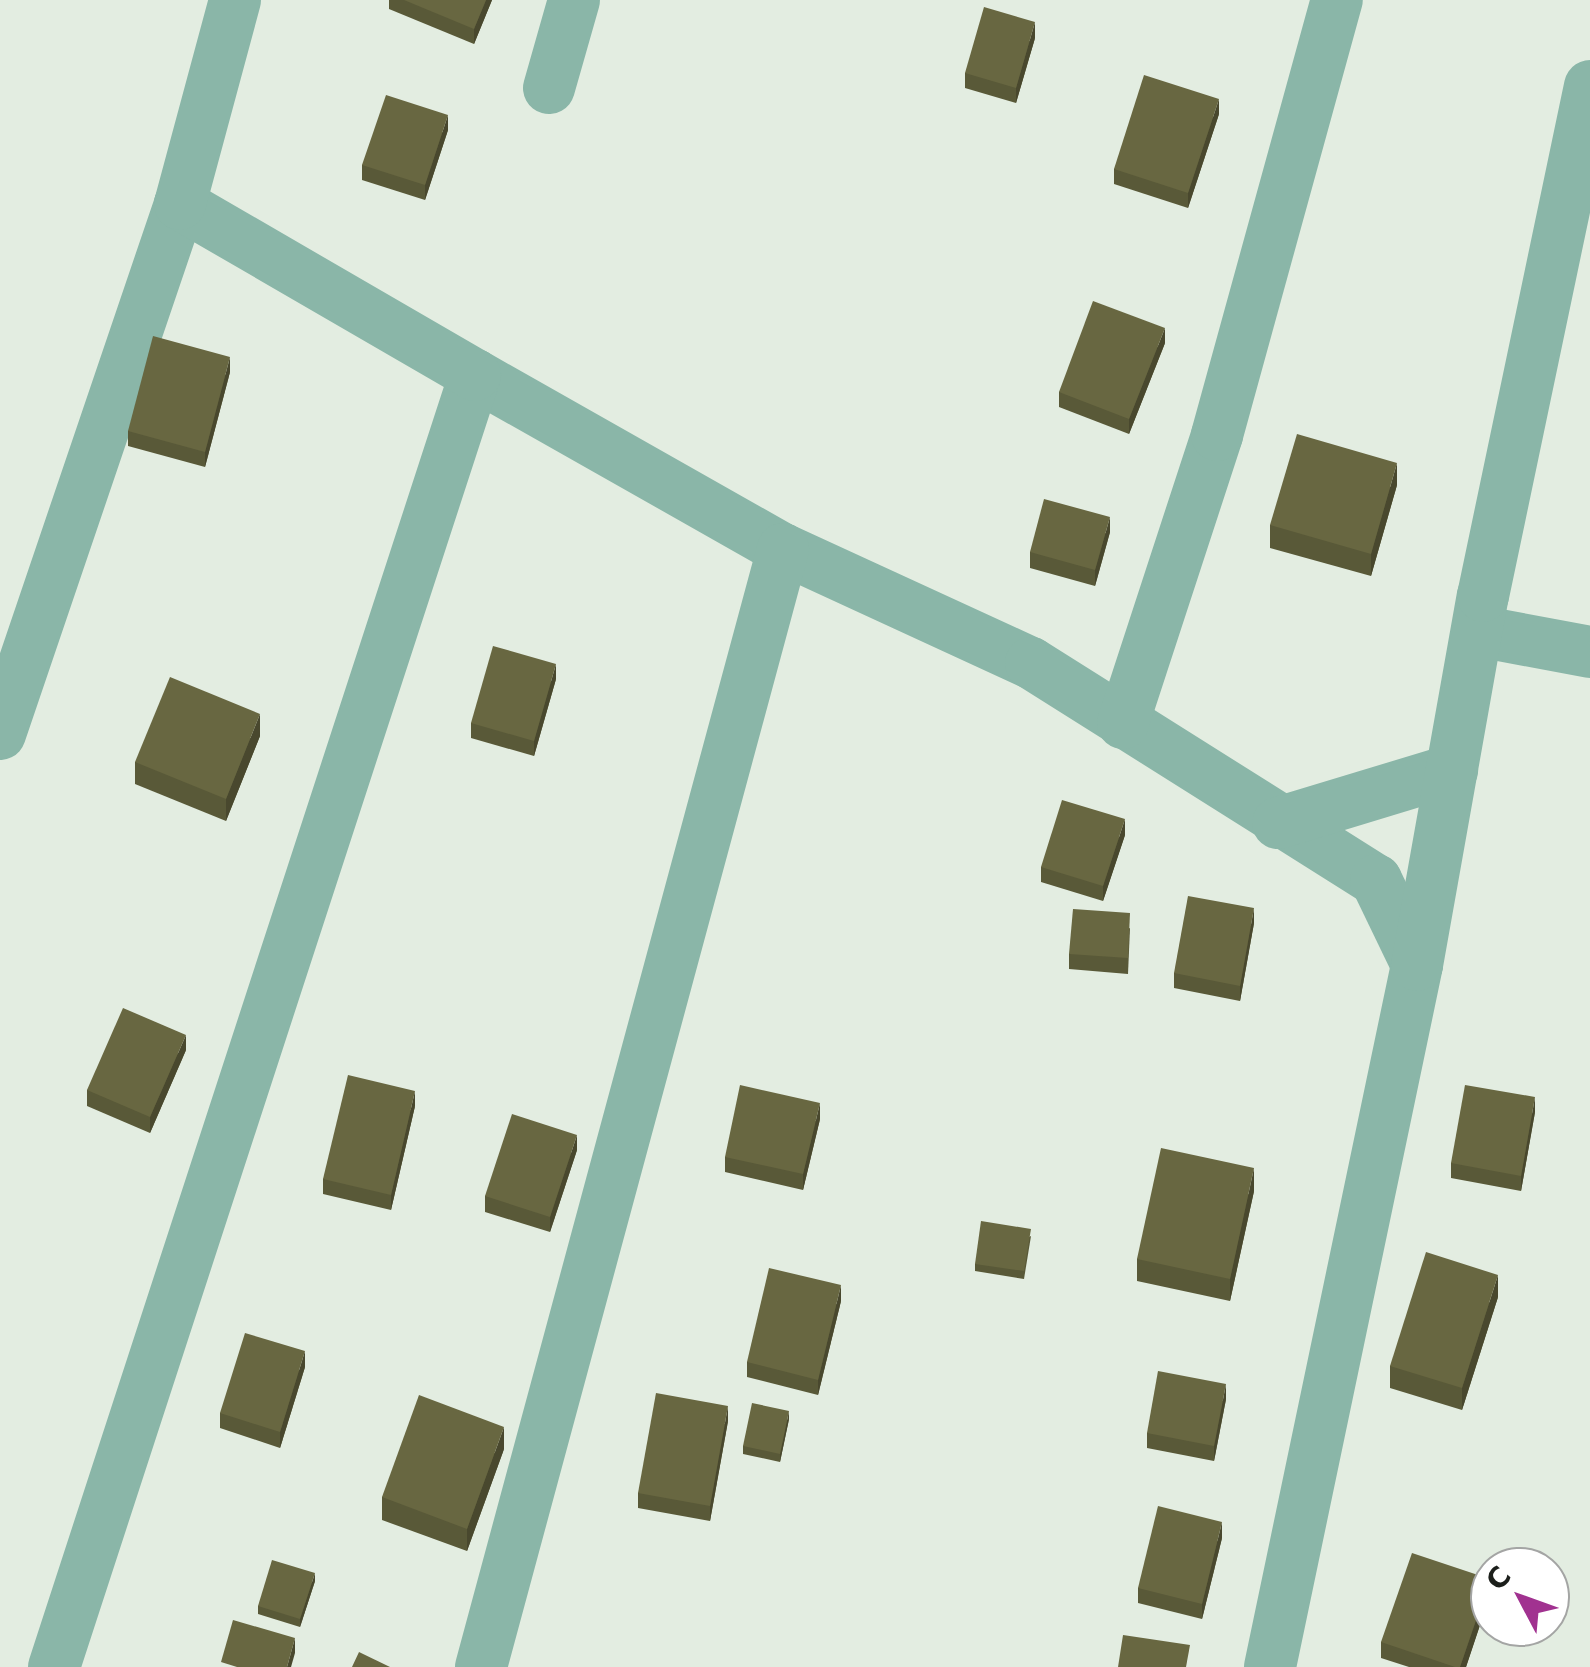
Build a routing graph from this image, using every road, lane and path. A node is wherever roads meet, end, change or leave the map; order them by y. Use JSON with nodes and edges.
{"nodes":[{"id":1,"x":235,"y":0,"type":"edge"},
{"id":2,"x":574,"y":0,"type":"edge"},
{"id":3,"x":1338,"y":0,"type":"edge"},
{"id":4,"x":1590,"y":86,"type":"edge"},
{"id":5,"x":549,"y":88,"type":"dead end"},
{"id":6,"x":180,"y":204,"type":"junction"},
{"id":7,"x":475,"y":375,"type":"junction"},
{"id":8,"x":784,"y":549,"type":"junction"},
{"id":9,"x":1478,"y":631,"type":"junction"},
{"id":10,"x":1590,"y":652,"type":"edge"},
{"id":11,"x":1123,"y":723,"type":"junction"},
{"id":12,"x":0,"y":734,"type":"edge"},
{"id":13,"x":1452,"y":770,"type":"junction"},
{"id":14,"x":1278,"y":824,"type":"junction"},
{"id":15,"x":1417,"y":964,"type":"junction"},
{"id":16,"x":54,"y":1667,"type":"edge"},
{"id":17,"x":481,"y":1667,"type":"edge"},
{"id":18,"x":1270,"y":1667,"type":"edge"}],
"edges":[{"from":1,"to":6,"type":"street"},
{"from":2,"to":5,"type":"street"},
{"from":3,"to":11,"type":"street"},
{"from":4,"to":9,"type":"street"},
{"from":6,"to":7,"type":"street"},
{"from":6,"to":12,"type":"street"},
{"from":7,"to":8,"type":"street"},
{"from":7,"to":16,"type":"street"},
{"from":8,"to":11,"type":"street"},
{"from":8,"to":17,"type":"street"},
{"from":9,"to":10,"type":"street"},
{"from":9,"to":13,"type":"street"},
{"from":11,"to":14,"type":"street"},
{"from":13,"to":14,"type":"street"},
{"from":13,"to":15,"type":"street"},
{"from":14,"to":15,"type":"street"},
{"from":15,"to":18,"type":"street"}]}
